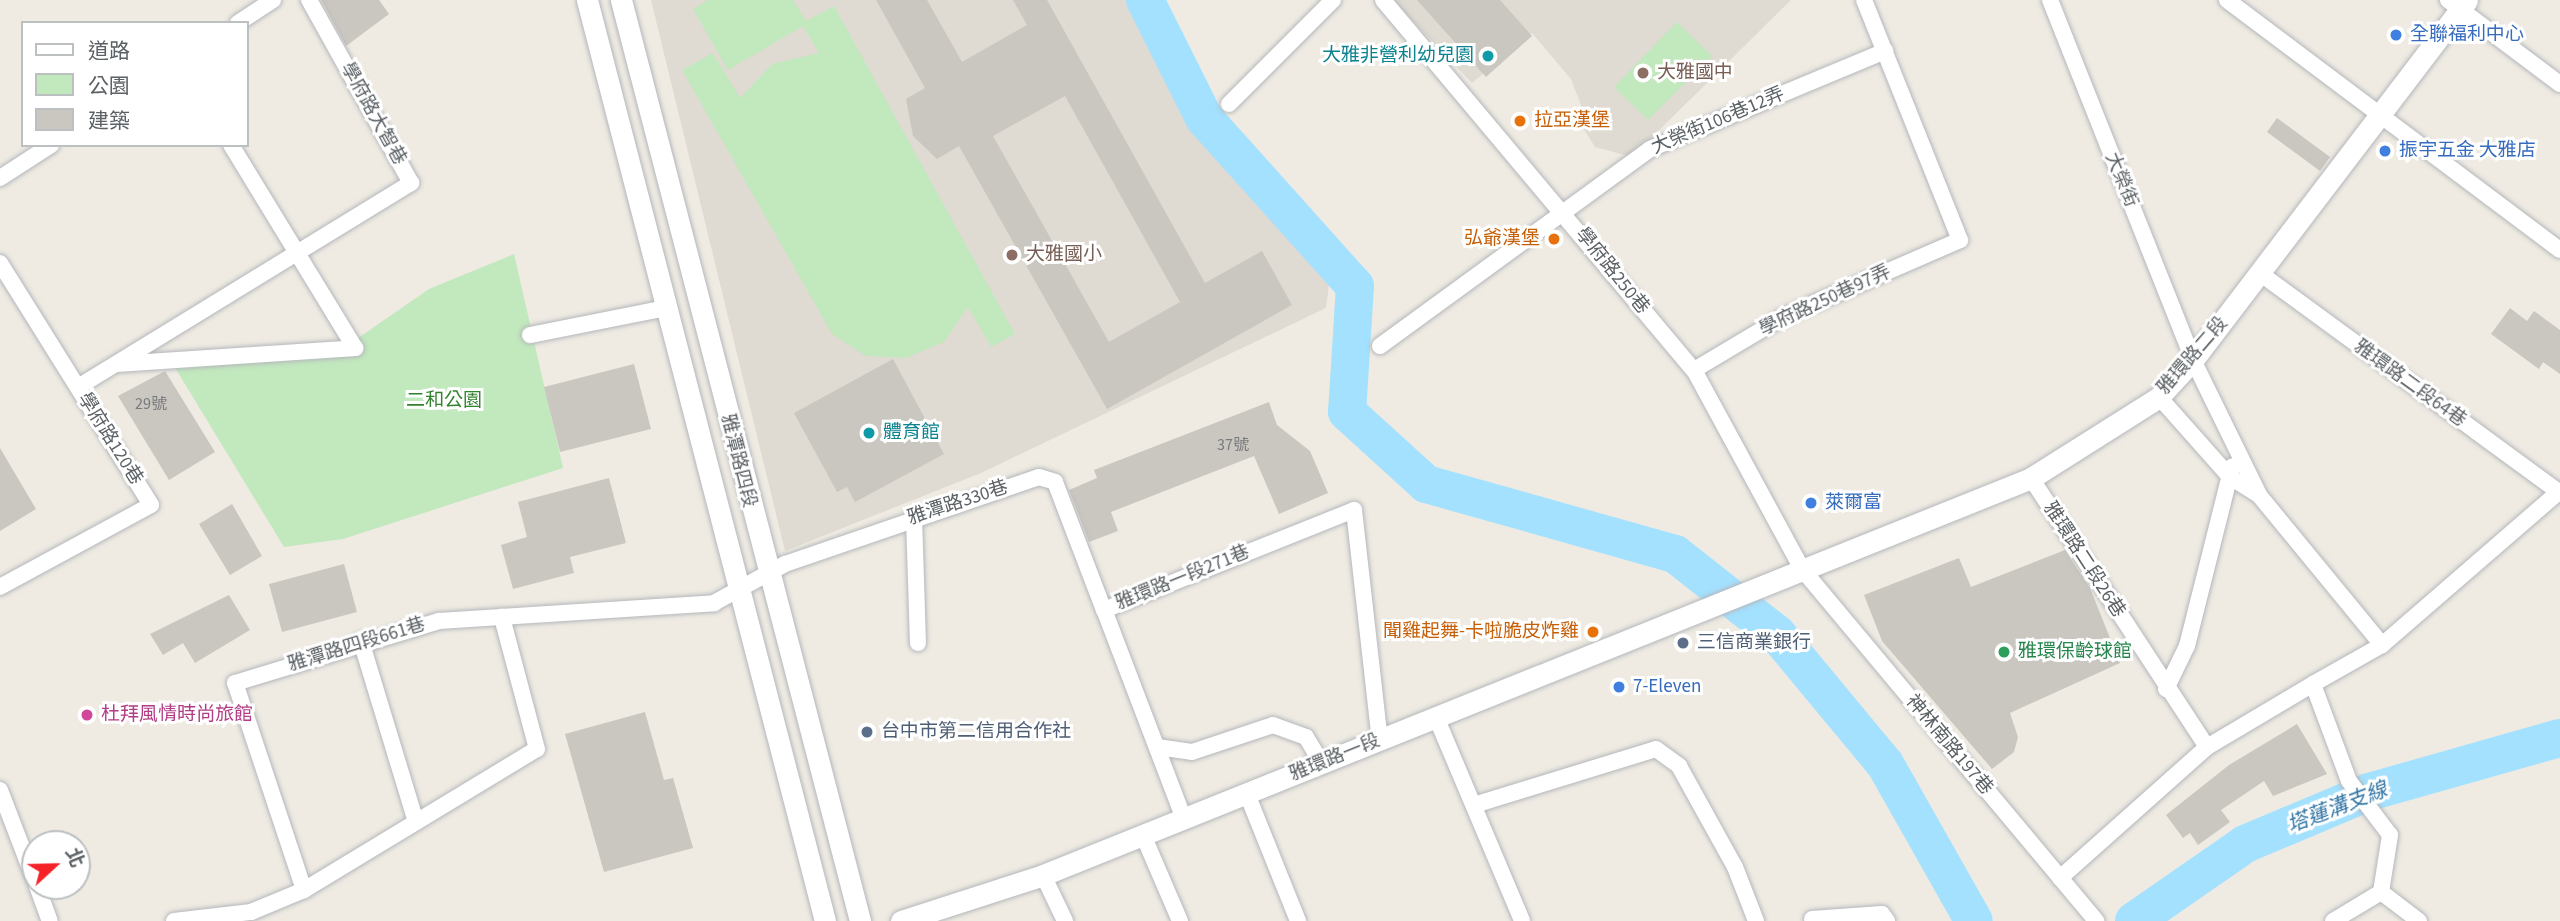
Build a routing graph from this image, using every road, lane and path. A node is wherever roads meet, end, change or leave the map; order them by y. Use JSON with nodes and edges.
{"nodes":[{"id":1,"x":272,"y":0,"type":"edge"},
{"id":2,"x":309,"y":0,"type":"edge"},
{"id":3,"x":587,"y":0,"type":"edge"},
{"id":4,"x":621,"y":0,"type":"edge"},
{"id":5,"x":1333,"y":0,"type":"edge"},
{"id":6,"x":1383,"y":0,"type":"edge"},
{"id":7,"x":1864,"y":0,"type":"edge"},
{"id":8,"x":2050,"y":0,"type":"edge"},
{"id":9,"x":2227,"y":0,"type":"edge"},
{"id":10,"x":2458,"y":3,"type":"edge"},
{"id":11,"x":241,"y":21,"type":"edge"},
{"id":12,"x":1885,"y":51,"type":"junction"},
{"id":13,"x":2560,"y":84,"type":"edge"},
{"id":14,"x":1229,"y":104,"type":"dead end"},
{"id":15,"x":2381,"y":115,"type":"junction"},
{"id":16,"x":48,"y":147,"type":"edge"},
{"id":17,"x":232,"y":147,"type":"edge"},
{"id":18,"x":0,"y":178,"type":"edge"},
{"id":19,"x":1564,"y":213,"type":"junction"},
{"id":20,"x":2560,"y":250,"type":"edge"},
{"id":21,"x":297,"y":253,"type":"junction"},
{"id":22,"x":0,"y":263,"type":"edge"},
{"id":23,"x":2261,"y":274,"type":"junction"},
{"id":24,"x":666,"y":308,"type":"junction"},
{"id":25,"x":530,"y":335,"type":"dead end"},
{"id":26,"x":1380,"y":346,"type":"dead end"},
{"id":27,"x":2193,"y":360,"type":"junction"},
{"id":28,"x":115,"y":365,"type":"junction"},
{"id":29,"x":1694,"y":370,"type":"junction"},
{"id":30,"x":78,"y":387,"type":"junction"},
{"id":31,"x":2159,"y":397,"type":"junction"},
{"id":32,"x":2235,"y":449,"type":"junction"},
{"id":33,"x":2230,"y":477,"type":"junction"},
{"id":34,"x":2031,"y":478,"type":"junction"},
{"id":35,"x":2560,"y":492,"type":"edge"},
{"id":36,"x":2259,"y":495,"type":"junction"},
{"id":37,"x":914,"y":517,"type":"junction"},
{"id":38,"x":1802,"y":569,"type":"junction"},
{"id":39,"x":767,"y":576,"type":"junction"},
{"id":40,"x":1766,"y":583,"type":"joint"},
{"id":41,"x":0,"y":587,"type":"edge"},
{"id":42,"x":738,"y":593,"type":"junction"},
{"id":43,"x":1104,"y":610,"type":"junction"},
{"id":44,"x":502,"y":617,"type":"junction"},
{"id":45,"x":361,"y":641,"type":"junction"},
{"id":46,"x":919,"y":643,"type":"dead end"},
{"id":47,"x":2382,"y":645,"type":"junction"},
{"id":48,"x":2313,"y":684,"type":"junction"},
{"id":49,"x":2166,"y":689,"type":"junction"},
{"id":50,"x":1436,"y":717,"type":"junction"},
{"id":51,"x":1380,"y":740,"type":"junction"},
{"id":52,"x":1157,"y":747,"type":"junction"},
{"id":53,"x":2207,"y":747,"type":"junction"},
{"id":54,"x":1322,"y":764,"type":"junction"},
{"id":55,"x":0,"y":790,"type":"edge"},
{"id":56,"x":1247,"y":794,"type":"junction"},
{"id":57,"x":1474,"y":806,"type":"junction"},
{"id":58,"x":1184,"y":819,"type":"junction"},
{"id":59,"x":416,"y":822,"type":"junction"},
{"id":60,"x":1143,"y":835,"type":"junction"},
{"id":61,"x":21,"y":845,"type":"edge"},
{"id":62,"x":1044,"y":875,"type":"junction"},
{"id":63,"x":2060,"y":878,"type":"junction"},
{"id":64,"x":303,"y":890,"type":"junction"},
{"id":65,"x":2381,"y":892,"type":"junction"},
{"id":66,"x":42,"y":900,"type":"edge"},
{"id":67,"x":1812,"y":919,"type":"dead end"},
{"id":68,"x":1519,"y":920,"type":"edge"},
{"id":69,"x":50,"y":921,"type":"edge"},
{"id":70,"x":174,"y":921,"type":"edge"},
{"id":71,"x":825,"y":921,"type":"edge"},
{"id":72,"x":860,"y":921,"type":"edge"},
{"id":73,"x":901,"y":921,"type":"edge"},
{"id":74,"x":1065,"y":921,"type":"edge"},
{"id":75,"x":1180,"y":921,"type":"edge"},
{"id":76,"x":1298,"y":921,"type":"edge"},
{"id":77,"x":1756,"y":921,"type":"edge"},
{"id":78,"x":1887,"y":921,"type":"edge"},
{"id":79,"x":2096,"y":921,"type":"edge"},
{"id":80,"x":2333,"y":921,"type":"edge"},
{"id":81,"x":2419,"y":921,"type":"edge"}],
"edges":[{"from":1,"to":11,"type":"street"},
{"from":2,"to":21,"type":"street","name":"學府路大智巷"},
{"from":3,"to":24,"type":"street","name":"雅潭路四段"},
{"from":4,"to":39,"type":"street","name":"雅潭路四段"},
{"from":5,"to":14,"type":"street"},
{"from":6,"to":19,"type":"street","name":"學府路250巷"},
{"from":7,"to":12,"type":"street"},
{"from":8,"to":27,"type":"street","name":"大榮街"},
{"from":9,"to":15,"type":"street"},
{"from":10,"to":13,"type":"street"},
{"from":10,"to":15,"type":"street","name":"雅環路二段"},
{"from":12,"to":19,"type":"street","name":"大榮街106巷12弄"},
{"from":12,"to":29,"type":"street","name":"學府路250巷97弄"},
{"from":15,"to":20,"type":"street"},
{"from":15,"to":23,"type":"street","name":"雅環路二段"},
{"from":16,"to":18,"type":"street"},
{"from":17,"to":21,"type":"street"},
{"from":19,"to":26,"type":"street","name":"大榮街106巷12弄"},
{"from":19,"to":29,"type":"street","name":"學府路250巷"},
{"from":21,"to":28,"type":"street","name":"學府路大智巷"},
{"from":21,"to":28,"type":"street"},
{"from":22,"to":30,"type":"street","name":"學府路120巷"},
{"from":23,"to":27,"type":"street","name":"雅環路二段"},
{"from":23,"to":35,"type":"street","name":"雅環路二段64巷"},
{"from":24,"to":25,"type":"street"},
{"from":24,"to":42,"type":"street","name":"雅潭路四段"},
{"from":27,"to":31,"type":"street","name":"雅環路二段"},
{"from":27,"to":32,"type":"street","name":"大榮街"},
{"from":28,"to":30,"type":"street","name":"學府路大智巷"},
{"from":29,"to":38,"type":"street","name":"學府路250巷"},
{"from":30,"to":41,"type":"street","name":"學府路120巷"},
{"from":31,"to":33,"type":"street"},
{"from":31,"to":34,"type":"street","name":"雅環路二段"},
{"from":32,"to":33,"type":"street"},
{"from":32,"to":36,"type":"street","name":"大榮街"},
{"from":33,"to":36,"type":"street"},
{"from":33,"to":49,"type":"street"},
{"from":34,"to":38,"type":"street","name":"雅環路二段"},
{"from":34,"to":49,"type":"street","name":"雅環路二段26巷"},
{"from":35,"to":47,"type":"street"},
{"from":36,"to":47,"type":"street"},
{"from":37,"to":39,"type":"street","name":"雅潭路330巷"},
{"from":37,"to":43,"type":"street","name":"雅潭路330巷"},
{"from":37,"to":46,"type":"street"},
{"from":38,"to":40,"type":"street","name":"雅環路二段"},
{"from":38,"to":63,"type":"street","name":"神林南路197巷"},
{"from":39,"to":42,"type":"street","name":"雅潭路330巷"},
{"from":39,"to":72,"type":"street","name":"雅潭路四段"},
{"from":40,"to":50,"type":"street","name":"雅環路一段"},
{"from":42,"to":44,"type":"street","name":"雅潭路四段661巷"},
{"from":42,"to":71,"type":"street","name":"雅潭路四段"},
{"from":43,"to":51,"type":"street","name":"雅環路一段271巷"},
{"from":43,"to":52,"type":"street","name":"雅環路一段271巷"},
{"from":44,"to":45,"type":"street","name":"雅潭路四段661巷"},
{"from":44,"to":59,"type":"street"},
{"from":45,"to":59,"type":"street"},
{"from":45,"to":64,"type":"street","name":"雅潭路四段661巷"},
{"from":47,"to":48,"type":"street"},
{"from":48,"to":53,"type":"street"},
{"from":48,"to":65,"type":"street"},
{"from":49,"to":53,"type":"street","name":"雅環路二段26巷"},
{"from":50,"to":51,"type":"street","name":"雅環路一段"},
{"from":50,"to":57,"type":"street"},
{"from":51,"to":54,"type":"street","name":"雅環路一段"},
{"from":52,"to":54,"type":"street"},
{"from":52,"to":58,"type":"street","name":"雅環路一段271巷"},
{"from":53,"to":63,"type":"street"},
{"from":54,"to":56,"type":"street","name":"雅環路一段"},
{"from":55,"to":61,"type":"street"},
{"from":56,"to":58,"type":"street","name":"雅環路一段"},
{"from":56,"to":76,"type":"street"},
{"from":57,"to":68,"type":"street"},
{"from":57,"to":77,"type":"street"},
{"from":58,"to":60,"type":"street","name":"雅環路一段"},
{"from":59,"to":64,"type":"street"},
{"from":60,"to":62,"type":"street","name":"雅環路一段"},
{"from":60,"to":75,"type":"street"},
{"from":62,"to":73,"type":"street","name":"雅環路一段"},
{"from":62,"to":74,"type":"street"},
{"from":63,"to":79,"type":"street","name":"神林南路197巷"},
{"from":64,"to":70,"type":"street"},
{"from":65,"to":80,"type":"street"},
{"from":65,"to":81,"type":"street"},
{"from":66,"to":69,"type":"street"},
{"from":67,"to":78,"type":"street"}]}
